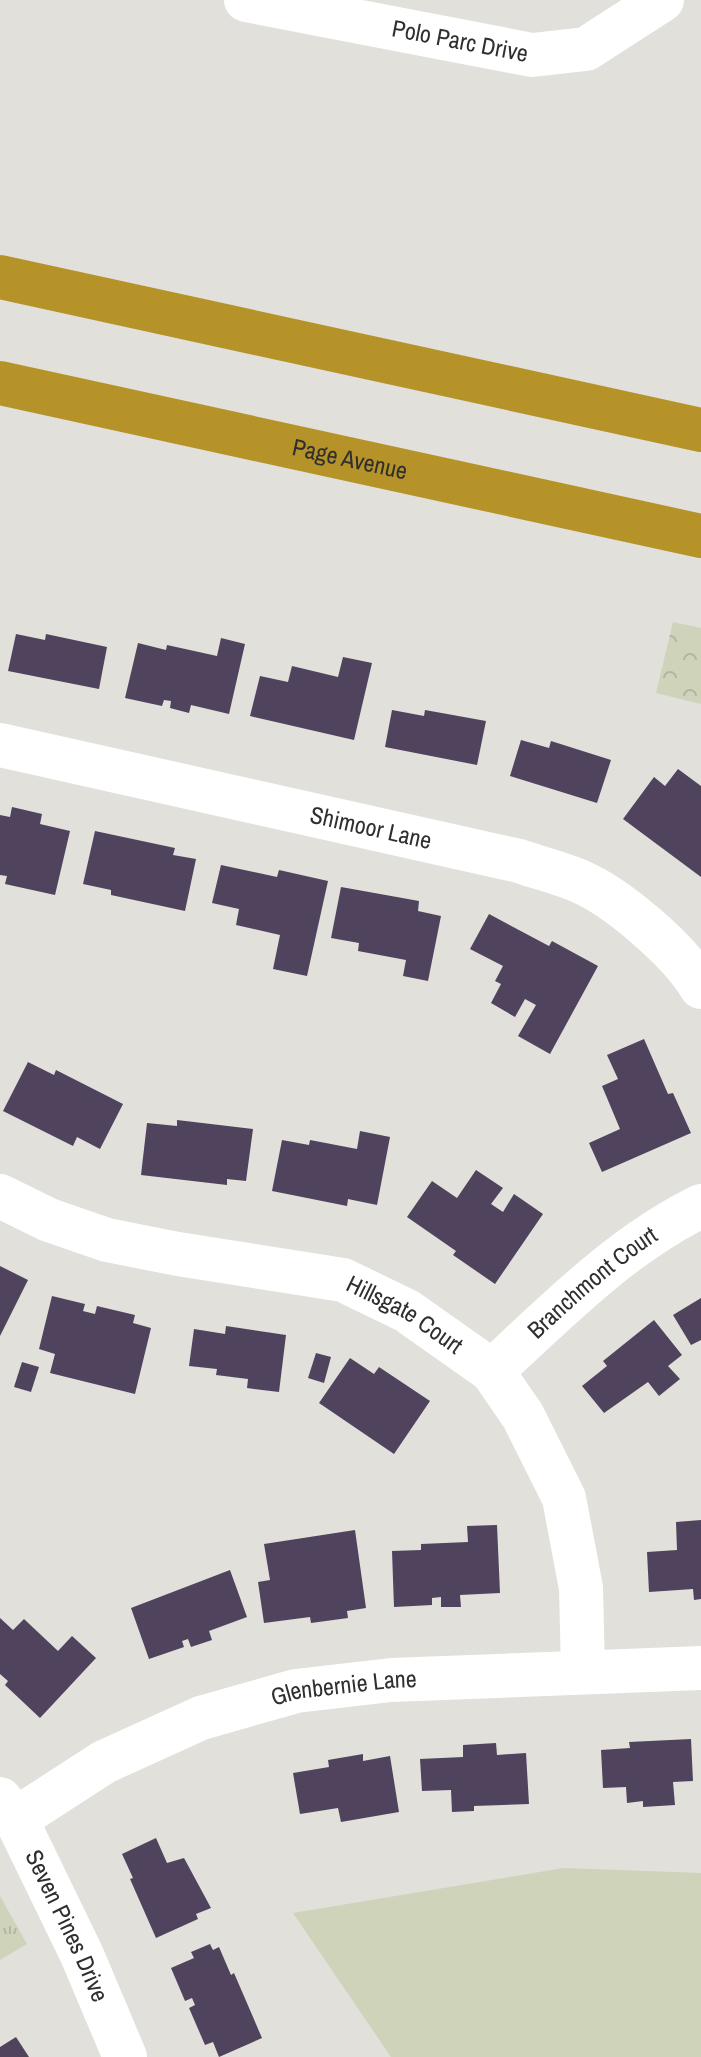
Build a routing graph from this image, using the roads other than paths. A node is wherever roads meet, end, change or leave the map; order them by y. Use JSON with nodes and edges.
{"nodes":[{"id":1,"x":246,"y":0,"type":"edge"},
{"id":2,"x":662,"y":0,"type":"edge"},
{"id":3,"x":0,"y":277,"type":"edge"},
{"id":4,"x":0,"y":383,"type":"edge"},
{"id":5,"x":701,"y":430,"type":"edge"},
{"id":6,"x":701,"y":536,"type":"edge"},
{"id":7,"x":0,"y":745,"type":"edge"},
{"id":8,"x":701,"y":987,"type":"edge"},
{"id":9,"x":0,"y":1196,"type":"edge"},
{"id":10,"x":701,"y":1206,"type":"edge"},
{"id":11,"x":492,"y":1371,"type":"junction"},
{"id":12,"x":701,"y":1668,"type":"edge"},
{"id":13,"x":583,"y":1671,"type":"junction"},
{"id":14,"x":8,"y":1809,"type":"edge"},
{"id":15,"x":125,"y":2057,"type":"edge"}],
"edges":[{"from":1,"to":2,"type":"street","name":"Polo Parc Drive"},
{"from":3,"to":5,"type":"highway"},
{"from":4,"to":6,"type":"highway","name":"Page Avenue"},
{"from":7,"to":8,"type":"street","name":"Shimoor Lane"},
{"from":9,"to":11,"type":"street","name":"Hillsgate Court"},
{"from":10,"to":11,"type":"street","name":"Branchmont Court"},
{"from":11,"to":13,"type":"street","name":"Hillsgate Court"},
{"from":12,"to":13,"type":"street","name":"Glenbernie Lane"},
{"from":13,"to":14,"type":"street","name":"Glenbernie Lane"},
{"from":14,"to":15,"type":"street","name":"Seven Pines Drive"}]}
